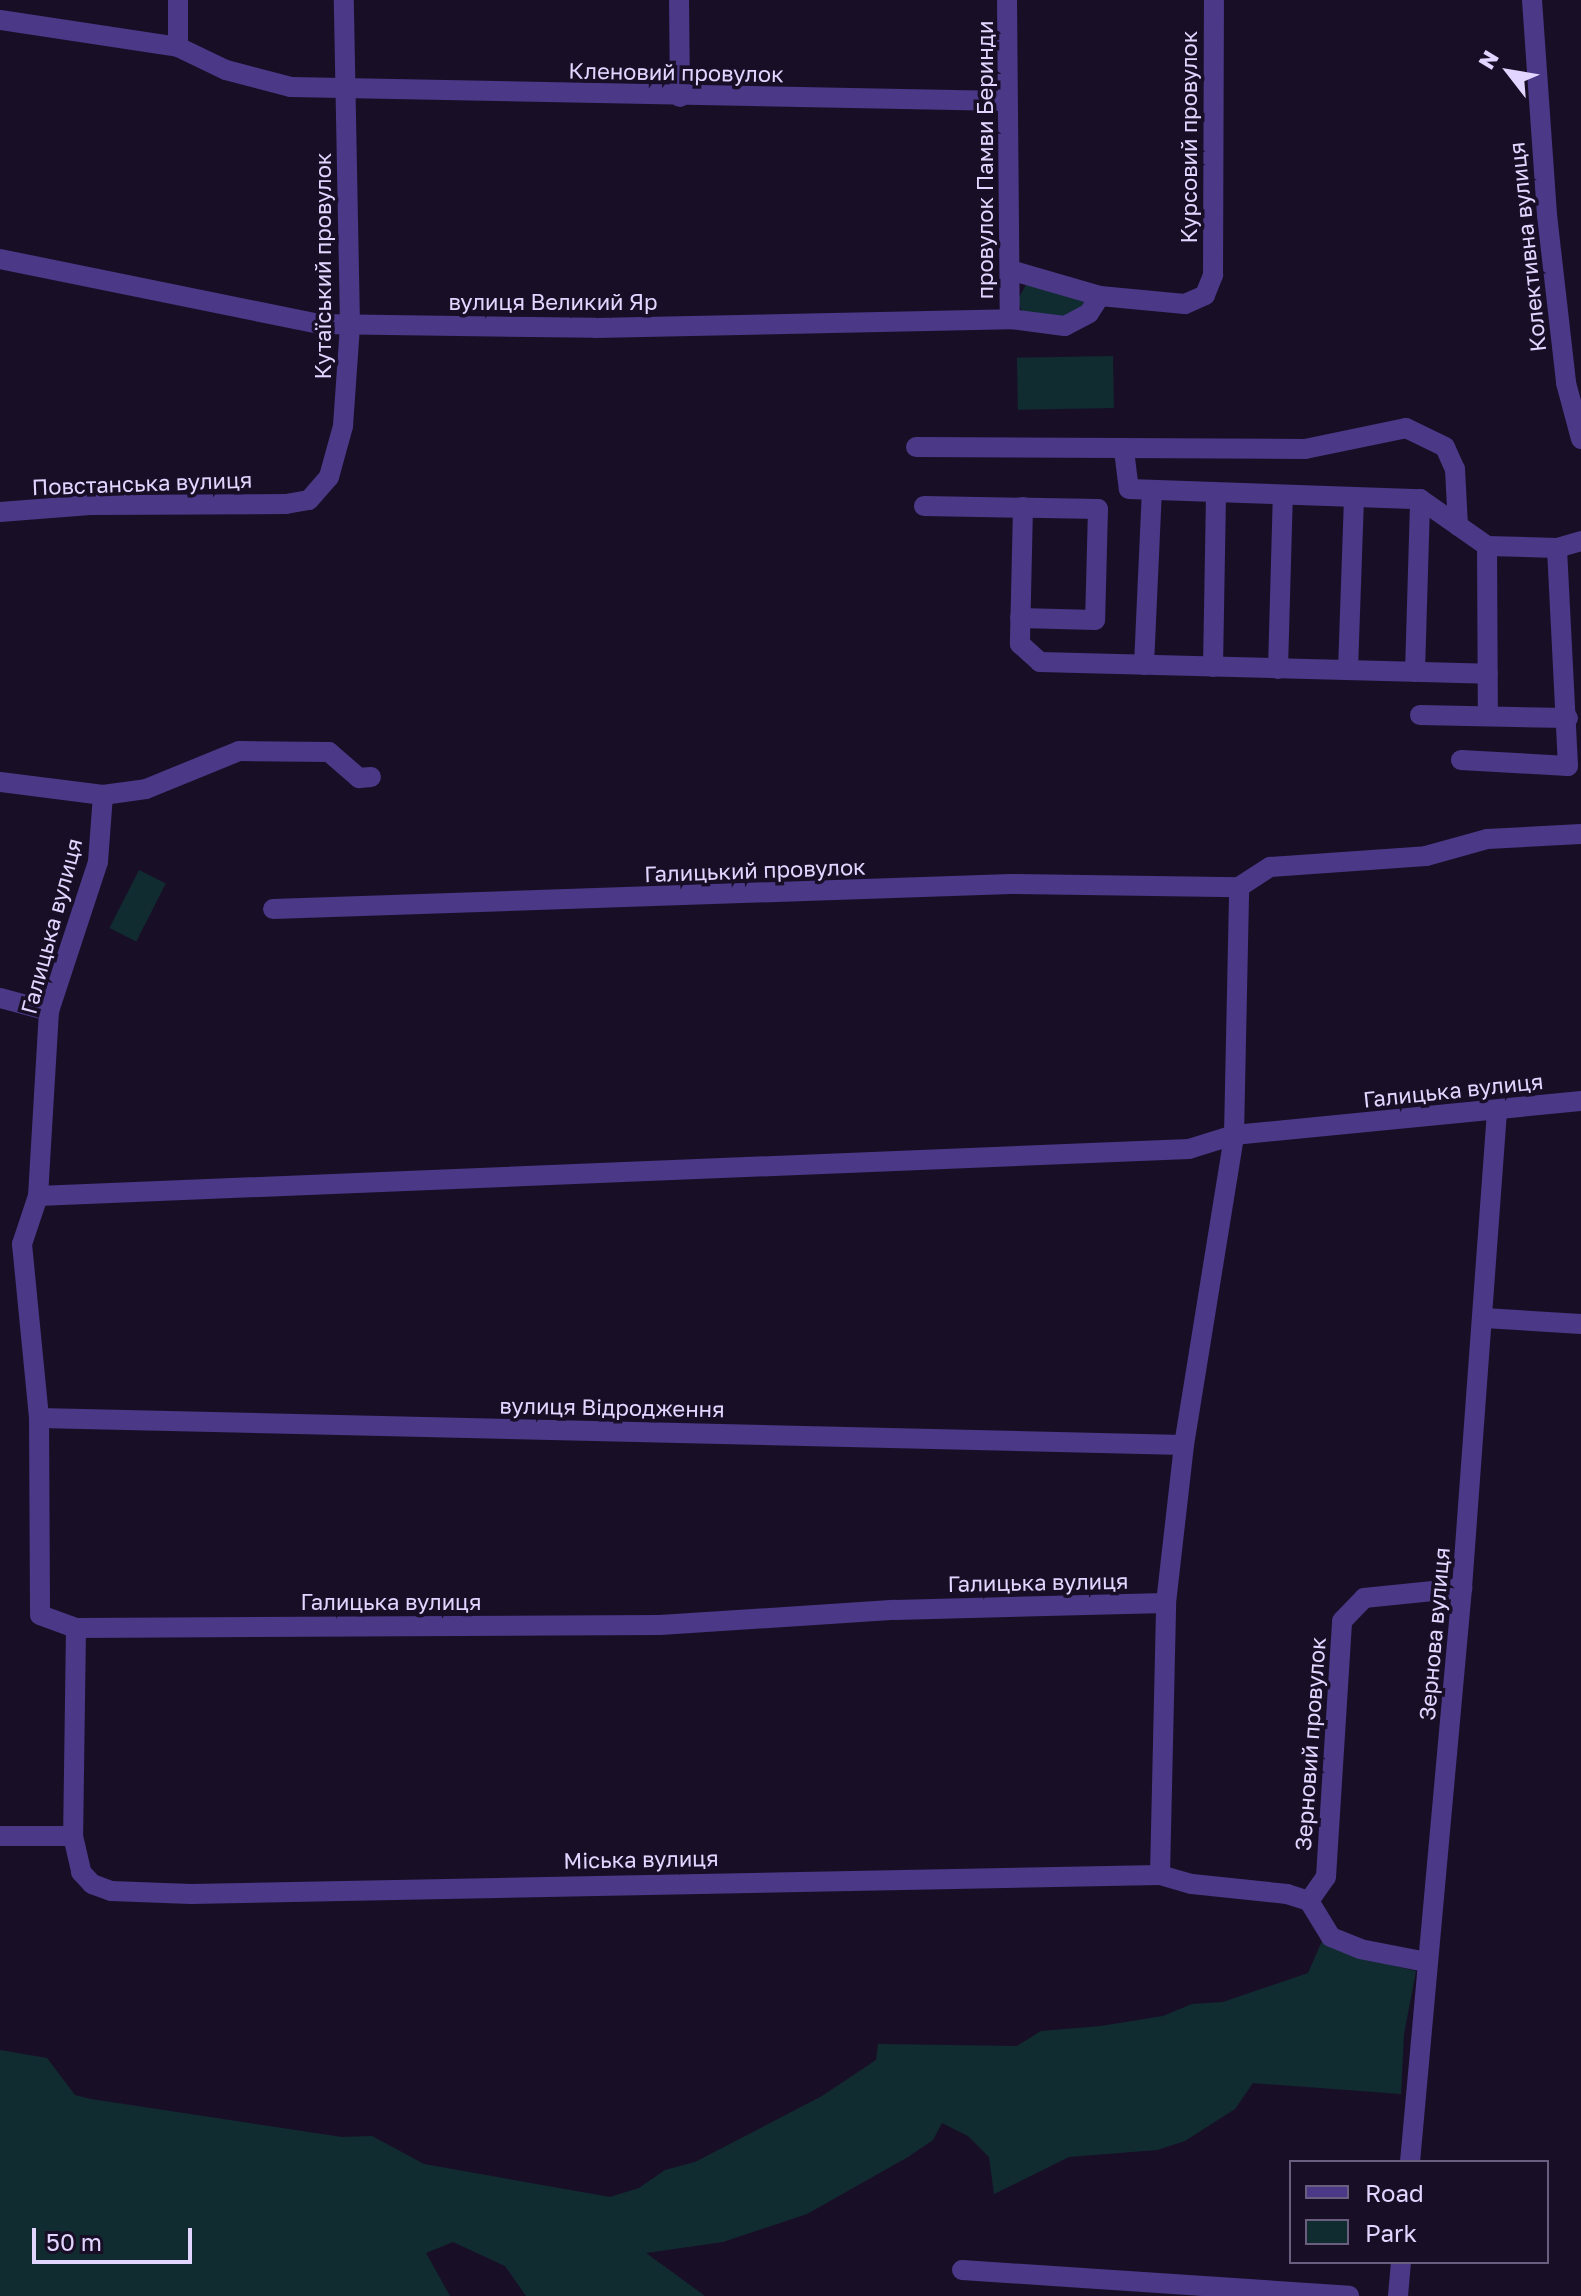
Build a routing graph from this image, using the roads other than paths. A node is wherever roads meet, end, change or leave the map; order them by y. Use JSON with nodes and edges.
{"nodes":[{"id":1,"x":178,"y":0,"type":"edge"},
{"id":2,"x":344,"y":0,"type":"edge"},
{"id":3,"x":679,"y":0,"type":"edge"},
{"id":4,"x":1007,"y":0,"type":"edge"},
{"id":5,"x":1214,"y":0,"type":"edge"},
{"id":6,"x":1532,"y":0,"type":"edge"},
{"id":7,"x":0,"y":20,"type":"edge"},
{"id":8,"x":178,"y":47,"type":"junction"},
{"id":9,"x":346,"y":89,"type":"junction"},
{"id":10,"x":680,"y":97,"type":"junction"},
{"id":11,"x":1005,"y":101,"type":"junction"},
{"id":12,"x":0,"y":259,"type":"edge"},
{"id":13,"x":1010,"y":270,"type":"junction"},
{"id":14,"x":1100,"y":296,"type":"junction"},
{"id":15,"x":1010,"y":319,"type":"junction"},
{"id":16,"x":350,"y":325,"type":"junction"},
{"id":17,"x":1581,"y":439,"type":"edge"},
{"id":18,"x":916,"y":447,"type":"dead end"},
{"id":19,"x":1124,"y":450,"type":"junction"},
{"id":20,"x":1152,"y":490,"type":"junction"},
{"id":21,"x":1216,"y":493,"type":"junction"},
{"id":22,"x":1283,"y":495,"type":"junction"},
{"id":23,"x":1354,"y":497,"type":"junction"},
{"id":24,"x":1420,"y":499,"type":"junction"},
{"id":25,"x":286,"y":504,"type":"joint"},
{"id":26,"x":924,"y":506,"type":"dead end"},
{"id":27,"x":1023,"y":507,"type":"junction"},
{"id":28,"x":0,"y":512,"type":"edge"},
{"id":29,"x":1458,"y":526,"type":"junction"},
{"id":30,"x":1581,"y":541,"type":"edge"},
{"id":31,"x":1487,"y":546,"type":"junction"},
{"id":32,"x":1557,"y":548,"type":"junction"},
{"id":33,"x":1020,"y":618,"type":"junction"},
{"id":34,"x":1144,"y":665,"type":"junction"},
{"id":35,"x":1213,"y":667,"type":"junction"},
{"id":36,"x":1278,"y":669,"type":"junction"},
{"id":37,"x":1348,"y":670,"type":"junction"},
{"id":38,"x":1415,"y":672,"type":"junction"},
{"id":39,"x":1488,"y":674,"type":"junction"},
{"id":40,"x":1420,"y":715,"type":"dead end"},
{"id":41,"x":1488,"y":716,"type":"junction"},
{"id":42,"x":1568,"y":718,"type":"junction"},
{"id":43,"x":1461,"y":760,"type":"dead end"},
{"id":44,"x":371,"y":777,"type":"dead end"},
{"id":45,"x":0,"y":782,"type":"edge"},
{"id":46,"x":103,"y":803,"type":"junction"},
{"id":47,"x":1581,"y":834,"type":"edge"},
{"id":48,"x":1239,"y":887,"type":"junction"},
{"id":49,"x":273,"y":909,"type":"dead end"},
{"id":50,"x":0,"y":998,"type":"edge"},
{"id":51,"x":49,"y":1011,"type":"junction"},
{"id":52,"x":1581,"y":1101,"type":"edge"},
{"id":53,"x":1497,"y":1110,"type":"junction"},
{"id":54,"x":1234,"y":1135,"type":"junction"},
{"id":55,"x":38,"y":1196,"type":"junction"},
{"id":56,"x":1484,"y":1318,"type":"junction"},
{"id":57,"x":1581,"y":1324,"type":"edge"},
{"id":58,"x":39,"y":1418,"type":"junction"},
{"id":59,"x":1184,"y":1445,"type":"junction"},
{"id":60,"x":1462,"y":1588,"type":"junction"},
{"id":61,"x":1166,"y":1603,"type":"junction"},
{"id":62,"x":76,"y":1628,"type":"junction"},
{"id":63,"x":0,"y":1836,"type":"edge"},
{"id":64,"x":73,"y":1836,"type":"junction"},
{"id":65,"x":1160,"y":1875,"type":"junction"},
{"id":66,"x":1309,"y":1901,"type":"junction"},
{"id":67,"x":1426,"y":1962,"type":"junction"},
{"id":68,"x":1410,"y":2160,"type":"edge"},
{"id":69,"x":1401,"y":2264,"type":"edge"},
{"id":70,"x":962,"y":2270,"type":"dead end"},
{"id":71,"x":1349,"y":2296,"type":"edge"},
{"id":72,"x":1398,"y":2296,"type":"edge"}],
"edges":[{"from":1,"to":8,"type":"street"},
{"from":2,"to":9,"type":"street","name":"Кутаїський провулок"},
{"from":3,"to":10,"type":"street"},
{"from":4,"to":11,"type":"street","name":"провулок Памви Беринди"},
{"from":5,"to":14,"type":"street","name":"Курсовий провулок"},
{"from":6,"to":17,"type":"street","name":"Колективна вулиця"},
{"from":7,"to":8,"type":"street"},
{"from":8,"to":9,"type":"street"},
{"from":9,"to":10,"type":"street","name":"Кленовий провулок"},
{"from":9,"to":16,"type":"street","name":"Кутаїський провулок"},
{"from":10,"to":11,"type":"street","name":"Кленовий провулок"},
{"from":11,"to":13,"type":"street","name":"провулок Памви Беринди"},
{"from":12,"to":16,"type":"street","name":"вулиця Великий Яр"},
{"from":13,"to":14,"type":"street"},
{"from":13,"to":15,"type":"street","name":"провулок Памви Беринди"},
{"from":14,"to":15,"type":"street","name":"вулиця Великий Яр"},
{"from":15,"to":16,"type":"street","name":"вулиця Великий Яр"},
{"from":16,"to":25,"type":"street","name":"Кутаїський провулок"},
{"from":18,"to":19,"type":"street"},
{"from":19,"to":20,"type":"street"},
{"from":19,"to":29,"type":"street"},
{"from":20,"to":21,"type":"street"},
{"from":20,"to":34,"type":"street"},
{"from":21,"to":22,"type":"street"},
{"from":21,"to":35,"type":"street"},
{"from":22,"to":23,"type":"street"},
{"from":22,"to":36,"type":"street"},
{"from":23,"to":24,"type":"street"},
{"from":23,"to":37,"type":"street"},
{"from":24,"to":29,"type":"street"},
{"from":24,"to":38,"type":"street"},
{"from":25,"to":28,"type":"street","name":"Повстанська вулиця"},
{"from":26,"to":27,"type":"street"},
{"from":27,"to":33,"type":"street"},
{"from":27,"to":33,"type":"street"},
{"from":29,"to":31,"type":"street"},
{"from":30,"to":32,"type":"street"},
{"from":31,"to":32,"type":"street"},
{"from":31,"to":39,"type":"street"},
{"from":32,"to":42,"type":"street"},
{"from":33,"to":34,"type":"street"},
{"from":34,"to":35,"type":"street"},
{"from":35,"to":36,"type":"street"},
{"from":36,"to":37,"type":"street"},
{"from":37,"to":38,"type":"street"},
{"from":38,"to":39,"type":"street"},
{"from":39,"to":41,"type":"street"},
{"from":40,"to":41,"type":"street"},
{"from":41,"to":42,"type":"street"},
{"from":42,"to":43,"type":"street"},
{"from":44,"to":46,"type":"street"},
{"from":45,"to":46,"type":"street"},
{"from":46,"to":51,"type":"street","name":"Галицька вулиця"},
{"from":47,"to":48,"type":"street"},
{"from":48,"to":49,"type":"street","name":"Галицький провулок"},
{"from":48,"to":54,"type":"street"},
{"from":50,"to":51,"type":"street"},
{"from":51,"to":55,"type":"street","name":"Галицька вулиця"},
{"from":52,"to":53,"type":"street","name":"Галицька вулиця"},
{"from":53,"to":54,"type":"street","name":"Галицька вулиця"},
{"from":53,"to":56,"type":"street","name":"Зернова вулиця"},
{"from":54,"to":55,"type":"street","name":"Галицька вулиця"},
{"from":54,"to":59,"type":"street"},
{"from":55,"to":58,"type":"street","name":"Галицька вулиця"},
{"from":56,"to":57,"type":"street"},
{"from":56,"to":60,"type":"street","name":"Зернова вулиця"},
{"from":58,"to":59,"type":"street","name":"вулиця Відродження"},
{"from":58,"to":62,"type":"street","name":"Галицька вулиця"},
{"from":59,"to":61,"type":"street"},
{"from":60,"to":66,"type":"street","name":"Зерновий провулок"},
{"from":60,"to":67,"type":"street","name":"Зернова вулиця"},
{"from":61,"to":62,"type":"street","name":"Галицька вулиця"},
{"from":61,"to":65,"type":"street"},
{"from":62,"to":64,"type":"street","name":"Міська вулиця"},
{"from":63,"to":64,"type":"street"},
{"from":64,"to":65,"type":"street","name":"Міська вулиця"},
{"from":65,"to":66,"type":"street","name":"Міська вулиця"},
{"from":66,"to":67,"type":"street"},
{"from":67,"to":68,"type":"street","name":"Зернова вулиця"},
{"from":69,"to":72,"type":"street"},
{"from":70,"to":71,"type":"street"}]}
